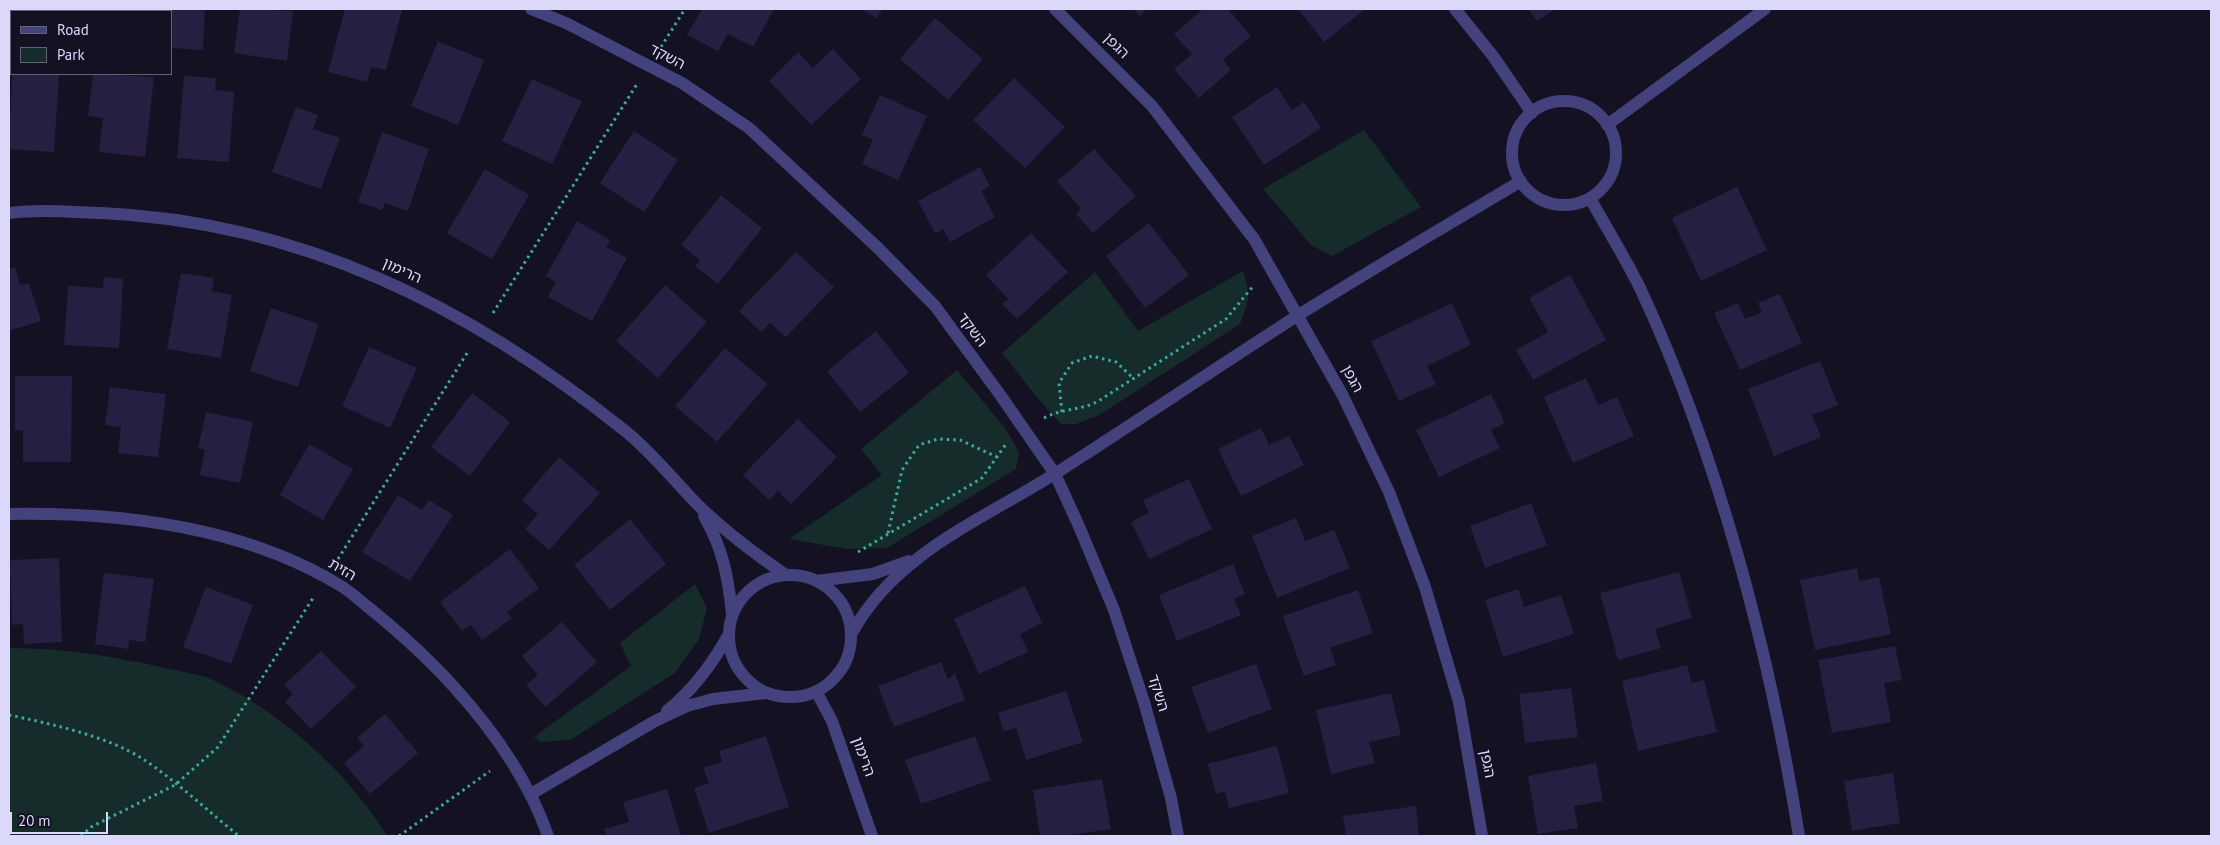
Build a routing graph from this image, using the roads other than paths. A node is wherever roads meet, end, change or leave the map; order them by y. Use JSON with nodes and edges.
{"nodes":[{"id":1,"x":531,"y":9,"type":"edge"},
{"id":2,"x":1055,"y":9,"type":"edge"},
{"id":3,"x":1455,"y":9,"type":"edge"},
{"id":4,"x":1765,"y":9,"type":"edge"},
{"id":5,"x":1532,"y":113,"type":"junction"},
{"id":6,"x":1607,"y":125,"type":"junction"},
{"id":7,"x":1521,"y":181,"type":"junction"},
{"id":8,"x":1590,"y":198,"type":"junction"},
{"id":9,"x":9,"y":206,"type":"edge"},
{"id":10,"x":29,"y":210,"type":"junction"},
{"id":11,"x":9,"y":213,"type":"edge"},
{"id":12,"x":1298,"y":316,"type":"junction"},
{"id":13,"x":1055,"y":474,"type":"junction"},
{"id":14,"x":698,"y":505,"type":"junction"},
{"id":15,"x":9,"y":514,"type":"edge"},
{"id":16,"x":918,"y":557,"type":"junction"},
{"id":17,"x":786,"y":575,"type":"junction"},
{"id":18,"x":816,"y":581,"type":"junction"},
{"id":19,"x":732,"y":614,"type":"junction"},
{"id":20,"x":729,"y":634,"type":"junction"},
{"id":21,"x":852,"y":634,"type":"junction"},
{"id":22,"x":816,"y":691,"type":"junction"},
{"id":23,"x":770,"y":693,"type":"junction"},
{"id":24,"x":655,"y":721,"type":"junction"},
{"id":25,"x":530,"y":794,"type":"junction"},
{"id":26,"x":548,"y":836,"type":"edge"},
{"id":27,"x":872,"y":836,"type":"edge"},
{"id":28,"x":1178,"y":836,"type":"edge"},
{"id":29,"x":1482,"y":836,"type":"edge"},
{"id":30,"x":1798,"y":836,"type":"edge"}],
"edges":[{"from":1,"to":13,"type":"street","name":"השקד"},
{"from":2,"to":12,"type":"street","name":"הגפן"},
{"from":3,"to":5,"type":"street"},
{"from":4,"to":6,"type":"street"},
{"from":5,"to":6,"type":"street"},
{"from":5,"to":7,"type":"street"},
{"from":6,"to":8,"type":"street"},
{"from":7,"to":8,"type":"street"},
{"from":7,"to":12,"type":"street"},
{"from":8,"to":30,"type":"street"},
{"from":9,"to":10,"type":"street","name":"הרימון"},
{"from":10,"to":11,"type":"street","name":"הרימון"},
{"from":10,"to":14,"type":"street","name":"הרימון"},
{"from":12,"to":13,"type":"street"},
{"from":12,"to":29,"type":"street","name":"הגפן"},
{"from":13,"to":16,"type":"street"},
{"from":13,"to":28,"type":"street","name":"השקד"},
{"from":14,"to":17,"type":"street","name":"הרימון"},
{"from":14,"to":19,"type":"street","name":"הרימון"},
{"from":15,"to":25,"type":"street","name":"הזית"},
{"from":16,"to":18,"type":"street"},
{"from":16,"to":21,"type":"street"},
{"from":17,"to":18,"type":"street"},
{"from":17,"to":19,"type":"street"},
{"from":18,"to":21,"type":"street"},
{"from":19,"to":20,"type":"street"},
{"from":20,"to":23,"type":"street"},
{"from":20,"to":24,"type":"street"},
{"from":21,"to":22,"type":"street"},
{"from":22,"to":23,"type":"street"},
{"from":22,"to":27,"type":"street","name":"הרימון"},
{"from":23,"to":24,"type":"street"},
{"from":24,"to":25,"type":"street"},
{"from":25,"to":26,"type":"street","name":"הזית"}]}
